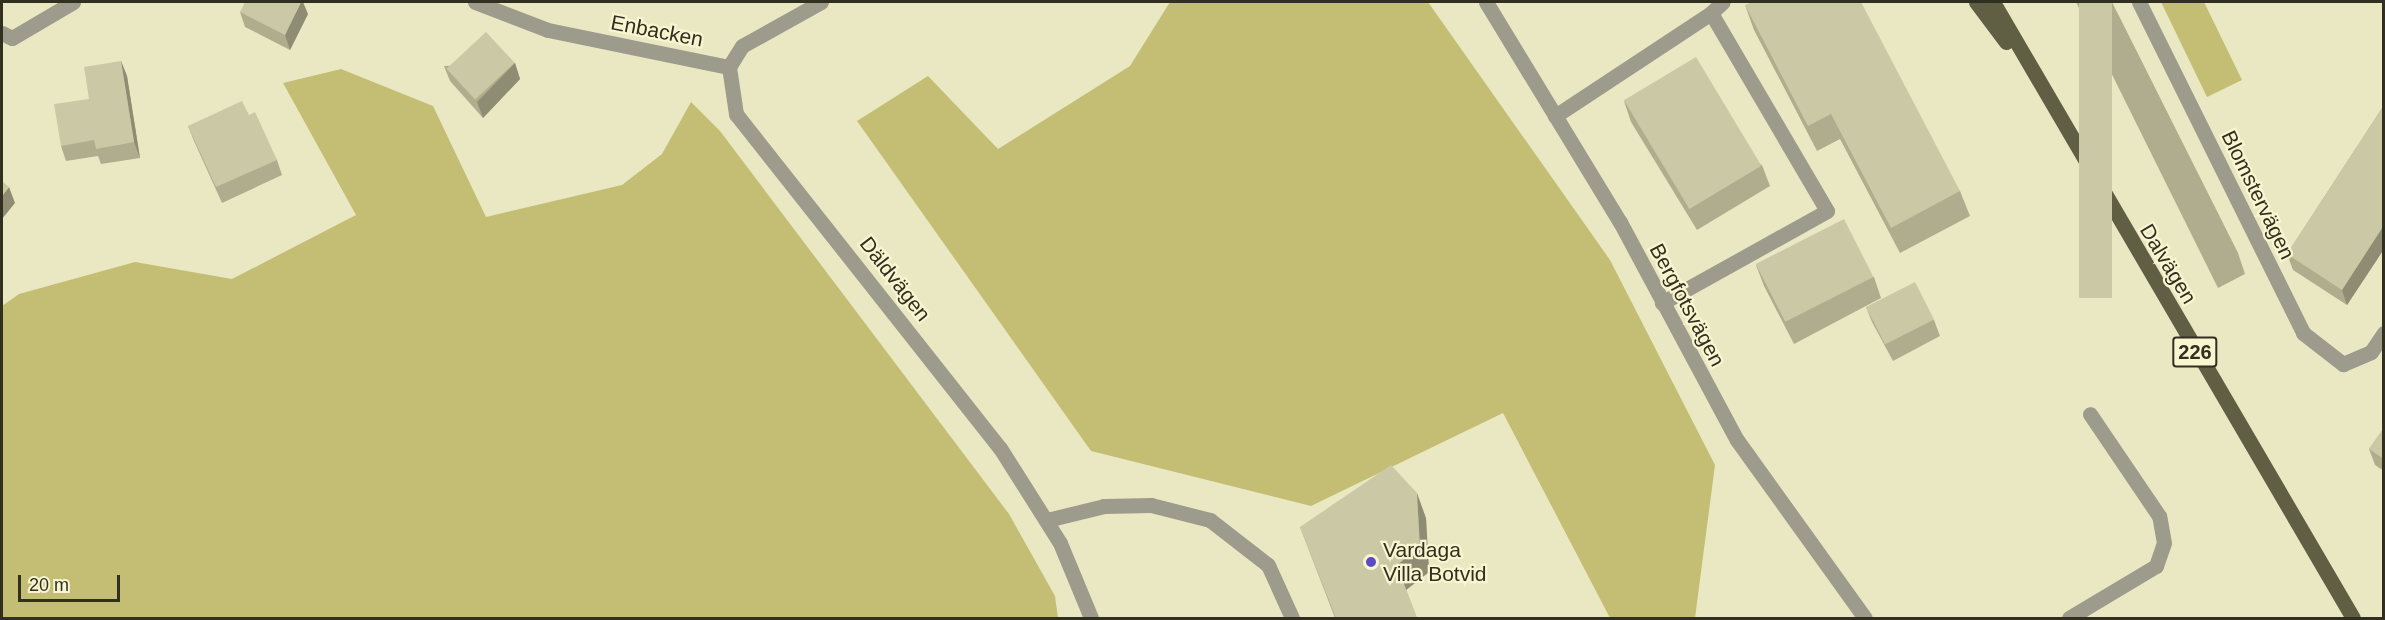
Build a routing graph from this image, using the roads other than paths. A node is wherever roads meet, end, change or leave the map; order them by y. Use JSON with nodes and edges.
{"nodes":[{"id":1,"x":73,"y":2,"type":"edge"},
{"id":2,"x":475,"y":2,"type":"edge"},
{"id":3,"x":821,"y":2,"type":"edge"},
{"id":4,"x":1486,"y":2,"type":"edge"},
{"id":5,"x":1723,"y":2,"type":"edge"},
{"id":6,"x":1977,"y":2,"type":"edge"},
{"id":7,"x":1993,"y":2,"type":"edge"},
{"id":8,"x":2139,"y":2,"type":"edge"},
{"id":9,"x":1711,"y":13,"type":"junction"},
{"id":10,"x":5,"y":40,"type":"edge"},
{"id":11,"x":729,"y":67,"type":"junction"},
{"id":12,"x":2038,"y":85,"type":"junction"},
{"id":13,"x":1555,"y":116,"type":"junction"},
{"id":14,"x":1662,"y":303,"type":"junction"},
{"id":15,"x":2384,"y":333,"type":"edge"},
{"id":16,"x":2090,"y":414,"type":"dead end"},
{"id":17,"x":1047,"y":520,"type":"junction"},
{"id":18,"x":1091,"y":618,"type":"edge"},
{"id":19,"x":1292,"y":618,"type":"edge"},
{"id":20,"x":1864,"y":618,"type":"edge"},
{"id":21,"x":2068,"y":618,"type":"edge"},
{"id":22,"x":2353,"y":618,"type":"edge"}],
"edges":[{"from":1,"to":10,"type":"street"},
{"from":2,"to":11,"type":"street","name":"Enbacken"},
{"from":3,"to":11,"type":"street"},
{"from":4,"to":13,"type":"street","name":"Bergfotsvägen"},
{"from":5,"to":9,"type":"street"},
{"from":6,"to":12,"type":"main road","name":"Dalvägen"},
{"from":7,"to":12,"type":"main road","name":"Dalvägen","number":"226"},
{"from":8,"to":15,"type":"street","name":"Blomstervägen"},
{"from":9,"to":13,"type":"street"},
{"from":9,"to":14,"type":"street"},
{"from":11,"to":17,"type":"street","name":"Däldvägen"},
{"from":12,"to":22,"type":"main road","name":"Dalvägen","number":"226"},
{"from":13,"to":14,"type":"street","name":"Bergfotsvägen"},
{"from":14,"to":20,"type":"street","name":"Bergfotsvägen"},
{"from":16,"to":21,"type":"street"},
{"from":17,"to":18,"type":"street","name":"Däldvägen"},
{"from":17,"to":19,"type":"street"}]}
